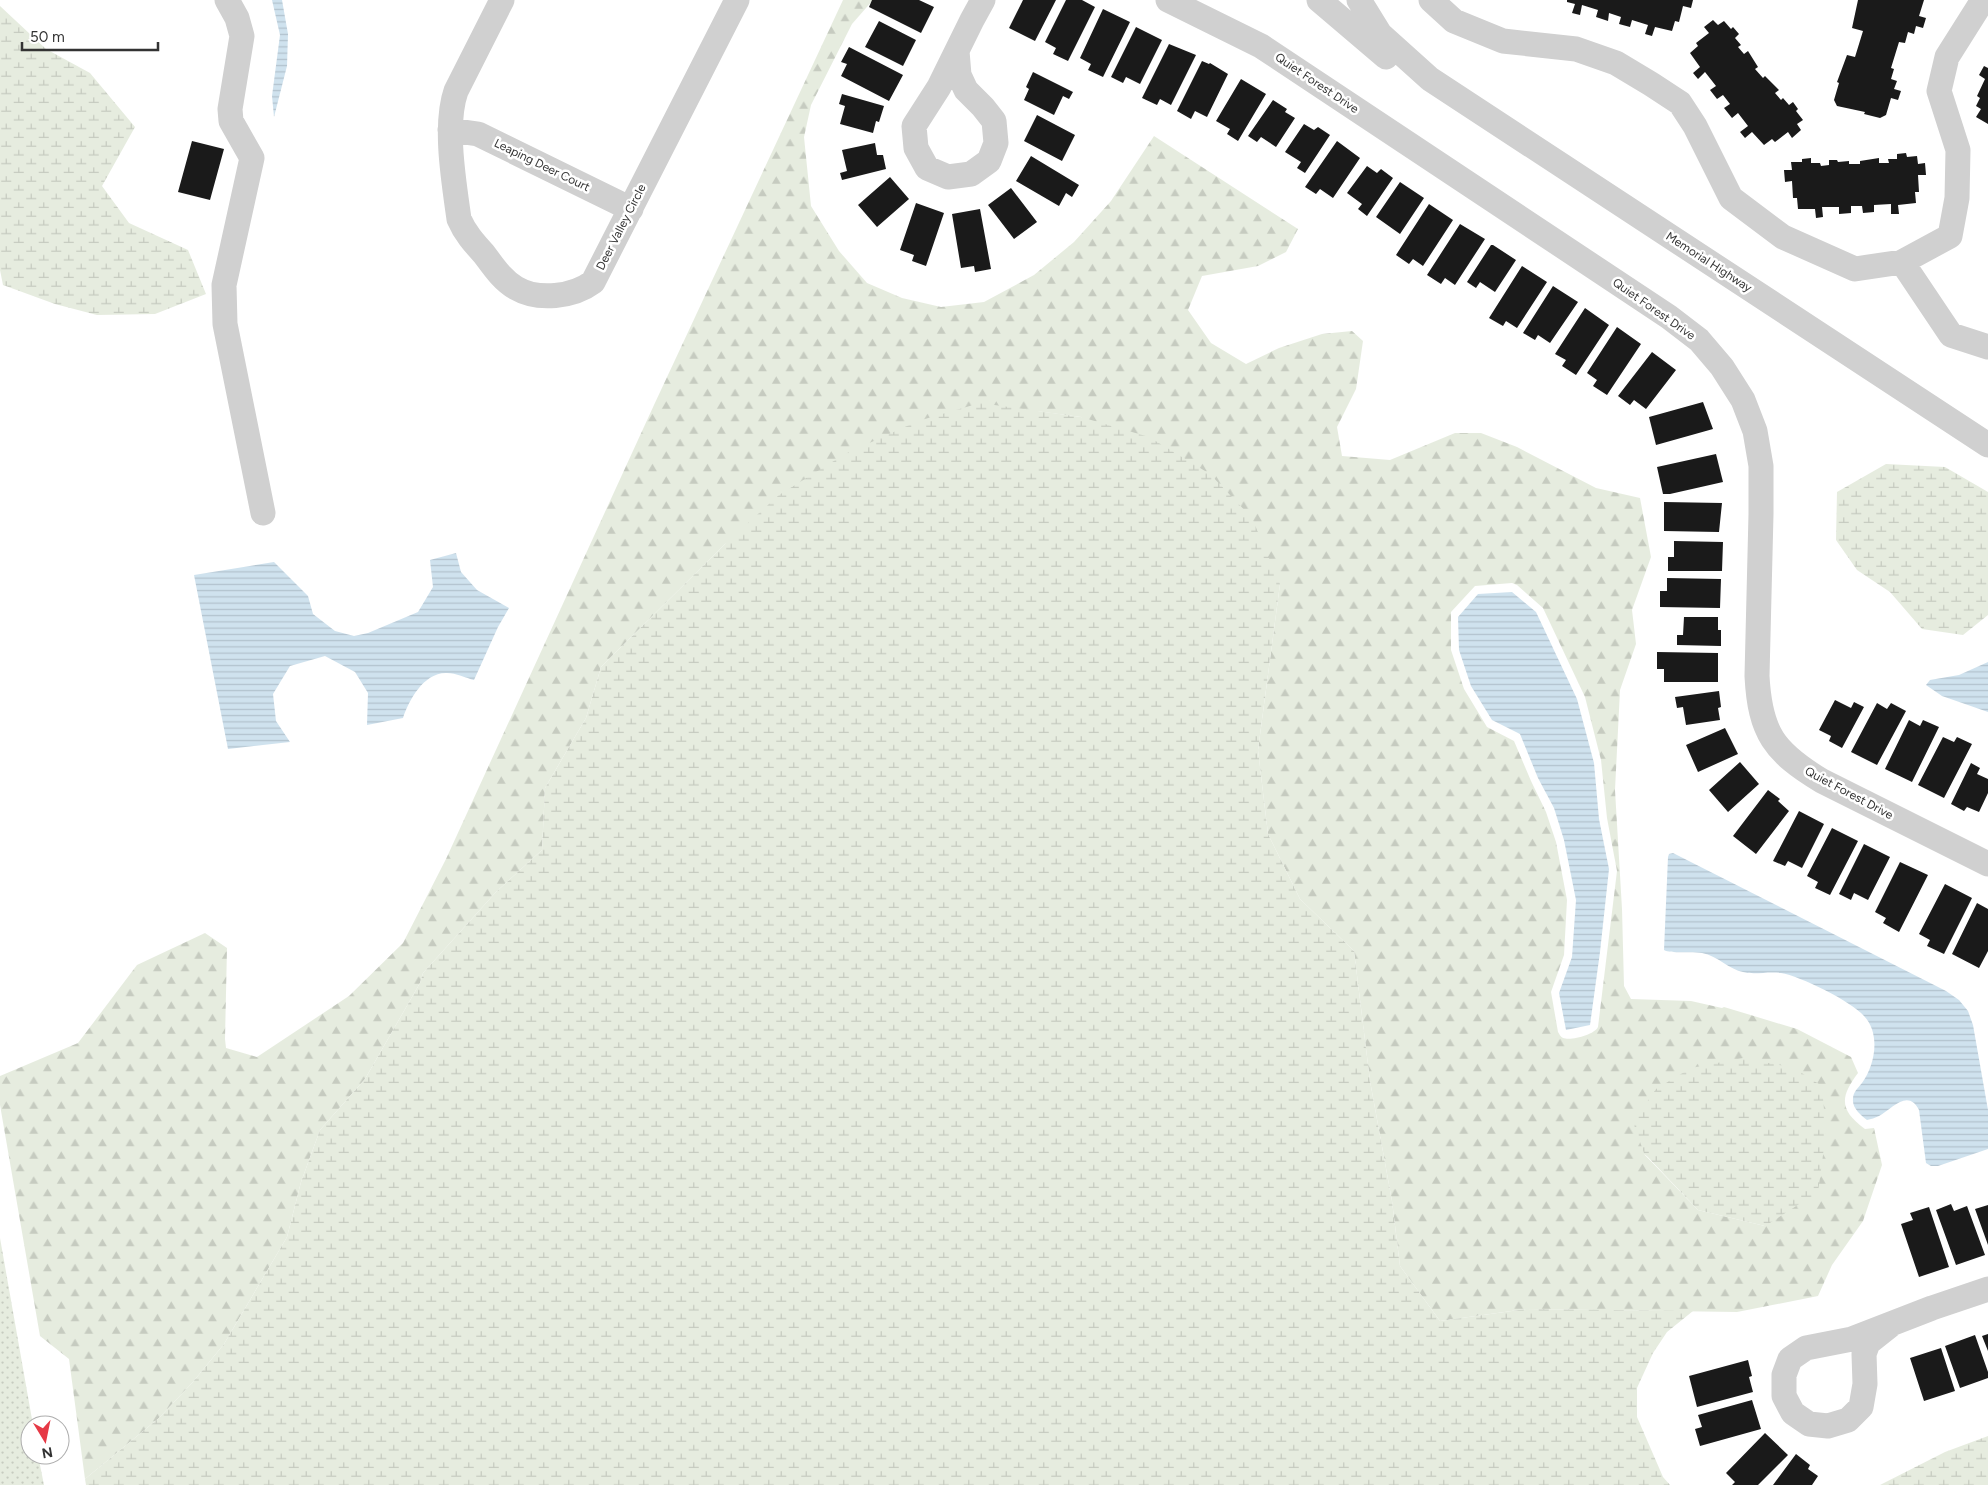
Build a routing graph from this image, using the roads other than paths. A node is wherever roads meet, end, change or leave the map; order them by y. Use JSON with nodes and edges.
{"nodes":[{"id":1,"x":227,"y":0,"type":"edge"},
{"id":2,"x":502,"y":0,"type":"edge"},
{"id":3,"x":737,"y":0,"type":"edge"},
{"id":4,"x":983,"y":0,"type":"edge"},
{"id":5,"x":1168,"y":0,"type":"edge"},
{"id":6,"x":1320,"y":0,"type":"edge"},
{"id":7,"x":1359,"y":0,"type":"edge"},
{"id":8,"x":1431,"y":0,"type":"edge"},
{"id":9,"x":1983,"y":0,"type":"edge"},
{"id":10,"x":957,"y":51,"type":"junction"},
{"id":11,"x":1430,"y":79,"type":"junction"},
{"id":12,"x":450,"y":130,"type":"junction"},
{"id":13,"x":631,"y":208,"type":"junction"},
{"id":14,"x":1902,"y":262,"type":"junction"},
{"id":15,"x":1988,"y":347,"type":"edge"},
{"id":16,"x":1988,"y":445,"type":"edge"},
{"id":17,"x":263,"y":513,"type":"dead end"},
{"id":18,"x":1988,"y":864,"type":"edge"},
{"id":19,"x":1988,"y":1289,"type":"edge"},
{"id":20,"x":1892,"y":1324,"type":"junction"}],
"edges":[{"from":1,"to":17,"type":"street"},
{"from":2,"to":12,"type":"street","name":"Deer Valley Circle"},
{"from":3,"to":13,"type":"street","name":"Deer Valley Circle"},
{"from":4,"to":10,"type":"street"},
{"from":5,"to":18,"type":"street","name":"Quiet Forest Drive"},
{"from":6,"to":11,"type":"street","name":"Memorial Highway"},
{"from":7,"to":11,"type":"street","name":"Memorial Highway"},
{"from":8,"to":14,"type":"street"},
{"from":9,"to":14,"type":"street"},
{"from":10,"to":10,"type":"street"},
{"from":11,"to":16,"type":"street","name":"Memorial Highway"},
{"from":12,"to":13,"type":"street","name":"Leaping Deer Court"},
{"from":12,"to":13,"type":"street","name":"Deer Valley Circle"},
{"from":14,"to":15,"type":"street"},
{"from":19,"to":20,"type":"street"},
{"from":20,"to":20,"type":"street"}]}
